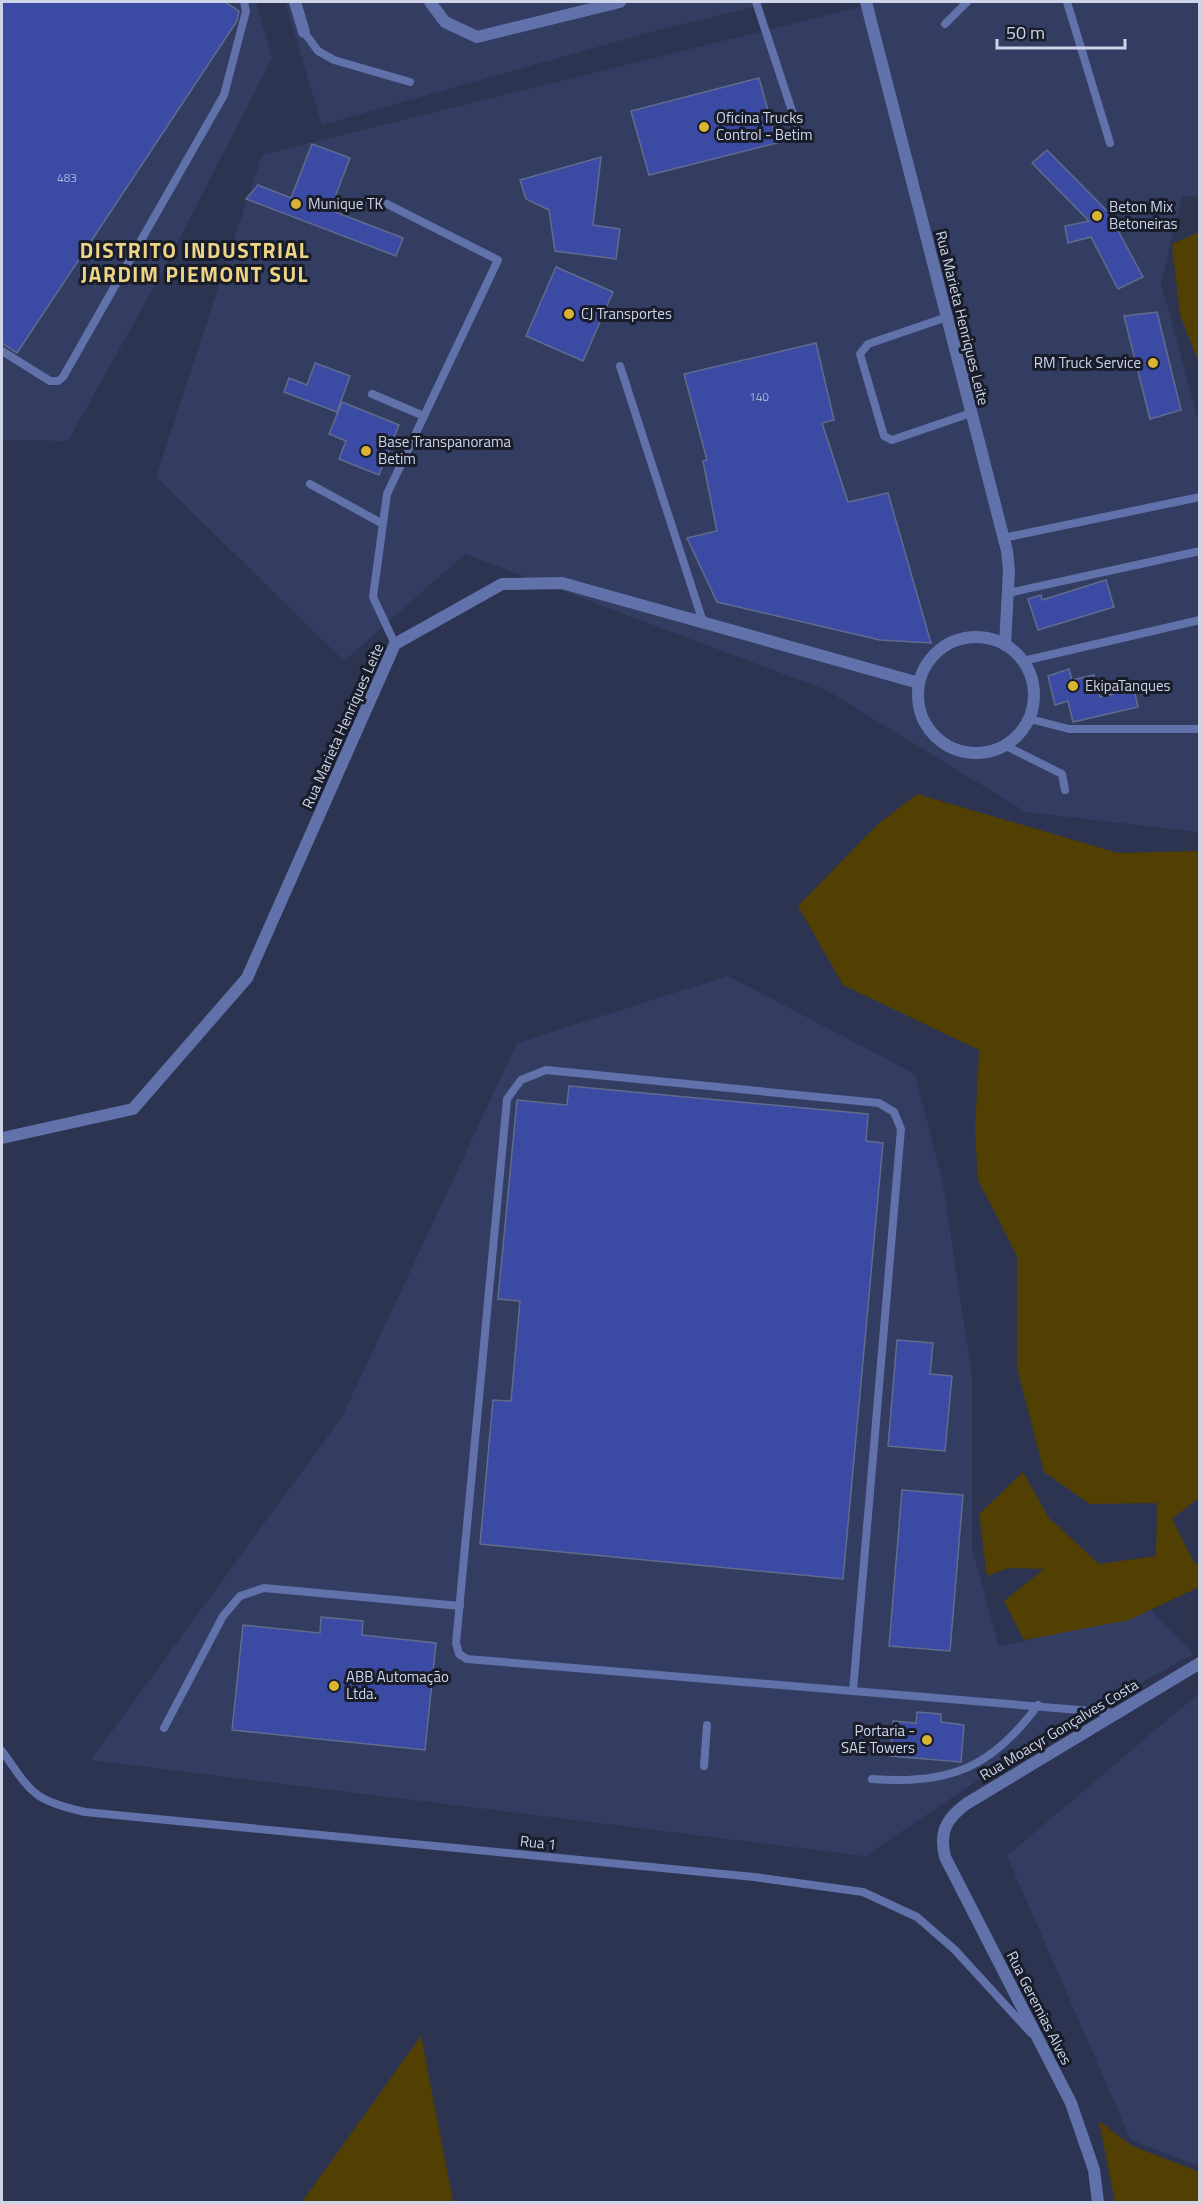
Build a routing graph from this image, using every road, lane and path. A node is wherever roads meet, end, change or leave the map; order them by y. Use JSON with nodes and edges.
{"nodes":[{"id":1,"x":244,"y":2,"type":"edge"},
{"id":2,"x":295,"y":2,"type":"edge"},
{"id":3,"x":430,"y":2,"type":"edge"},
{"id":4,"x":620,"y":2,"type":"edge"},
{"id":5,"x":756,"y":2,"type":"edge"},
{"id":6,"x":866,"y":2,"type":"edge"},
{"id":7,"x":967,"y":2,"type":"edge"},
{"id":8,"x":1066,"y":2,"type":"edge"},
{"id":9,"x":945,"y":24,"type":"dead end"},
{"id":10,"x":304,"y":32,"type":"joint"},
{"id":11,"x":410,"y":82,"type":"dead end"},
{"id":12,"x":798,"y":129,"type":"dead end"},
{"id":13,"x":1110,"y":143,"type":"dead end"},
{"id":14,"x":387,"y":204,"type":"dead end"},
{"id":15,"x":947,"y":317,"type":"junction"},
{"id":16,"x":2,"y":351,"type":"edge"},
{"id":17,"x":620,"y":366,"type":"dead end"},
{"id":18,"x":372,"y":394,"type":"dead end"},
{"id":19,"x":971,"y":413,"type":"junction"},
{"id":20,"x":424,"y":416,"type":"junction"},
{"id":21,"x":310,"y":484,"type":"dead end"},
{"id":22,"x":1200,"y":497,"type":"edge"},
{"id":23,"x":383,"y":524,"type":"junction"},
{"id":24,"x":1003,"y":537,"type":"junction"},
{"id":25,"x":1200,"y":551,"type":"edge"},
{"id":26,"x":1008,"y":593,"type":"junction"},
{"id":27,"x":1200,"y":620,"type":"edge"},
{"id":28,"x":703,"y":622,"type":"junction"},
{"id":29,"x":395,"y":644,"type":"junction"},
{"id":30,"x":1005,"y":645,"type":"junction"},
{"id":31,"x":1023,"y":661,"type":"junction"},
{"id":32,"x":919,"y":683,"type":"junction"},
{"id":33,"x":1030,"y":719,"type":"junction"},
{"id":34,"x":1200,"y":729,"type":"edge"},
{"id":35,"x":1006,"y":746,"type":"junction"},
{"id":36,"x":1065,"y":789,"type":"dead end"},
{"id":37,"x":2,"y":1138,"type":"edge"},
{"id":38,"x":460,"y":1606,"type":"junction"},
{"id":39,"x":1200,"y":1663,"type":"edge"},
{"id":40,"x":853,"y":1691,"type":"junction"},
{"id":41,"x":1038,"y":1705,"type":"junction"},
{"id":42,"x":1116,"y":1713,"type":"junction"},
{"id":43,"x":706,"y":1725,"type":"dead end"},
{"id":44,"x":164,"y":1728,"type":"dead end"},
{"id":45,"x":2,"y":1751,"type":"edge"},
{"id":46,"x":704,"y":1766,"type":"dead end"},
{"id":47,"x":872,"y":1779,"type":"dead end"},
{"id":48,"x":942,"y":1831,"type":"joint"},
{"id":49,"x":1040,"y":2042,"type":"junction"},
{"id":50,"x":1098,"y":2202,"type":"edge"}],
"edges":[{"from":1,"to":16,"type":"lane"},
{"from":2,"to":10,"type":"street"},
{"from":3,"to":4,"type":"street"},
{"from":5,"to":12,"type":"lane"},
{"from":6,"to":15,"type":"street","name":"Rua Marieta Henriques Leite"},
{"from":7,"to":9,"type":"lane"},
{"from":8,"to":13,"type":"lane"},
{"from":10,"to":11,"type":"lane"},
{"from":14,"to":20,"type":"lane"},
{"from":15,"to":19,"type":"street","name":"Rua Marieta Henriques Leite"},
{"from":15,"to":19,"type":"lane"},
{"from":17,"to":28,"type":"lane"},
{"from":18,"to":20,"type":"lane"},
{"from":19,"to":24,"type":"street","name":"Rua Marieta Henriques Leite"},
{"from":20,"to":23,"type":"lane"},
{"from":21,"to":23,"type":"lane"},
{"from":22,"to":24,"type":"lane"},
{"from":23,"to":29,"type":"lane"},
{"from":24,"to":26,"type":"street","name":"Rua Marieta Henriques Leite"},
{"from":25,"to":26,"type":"lane"},
{"from":26,"to":30,"type":"street","name":"Rua Marieta Henriques Leite"},
{"from":27,"to":31,"type":"lane"},
{"from":28,"to":29,"type":"street","name":"Rua Marieta Henriques Leite"},
{"from":28,"to":32,"type":"street","name":"Rua Marieta Henriques Leite"},
{"from":29,"to":37,"type":"street","name":"Rua Marieta Henriques Leite"},
{"from":30,"to":31,"type":"street"},
{"from":30,"to":32,"type":"street"},
{"from":31,"to":33,"type":"street"},
{"from":32,"to":35,"type":"street"},
{"from":33,"to":34,"type":"lane"},
{"from":33,"to":35,"type":"street"},
{"from":35,"to":36,"type":"lane"},
{"from":38,"to":40,"type":"lane"},
{"from":38,"to":40,"type":"lane"},
{"from":38,"to":44,"type":"lane"},
{"from":39,"to":42,"type":"street","name":"Rua Moacyr Gonçalves Costa"},
{"from":40,"to":41,"type":"lane"},
{"from":41,"to":42,"type":"lane"},
{"from":41,"to":47,"type":"lane"},
{"from":42,"to":48,"type":"street","name":"Rua Moacyr Gonçalves Costa"},
{"from":43,"to":46,"type":"lane"},
{"from":45,"to":49,"type":"lane","name":"Rua 1"},
{"from":48,"to":49,"type":"street","name":"Rua Geremias Alves"},
{"from":49,"to":50,"type":"street","name":"Rua Geremias Alves"}]}
